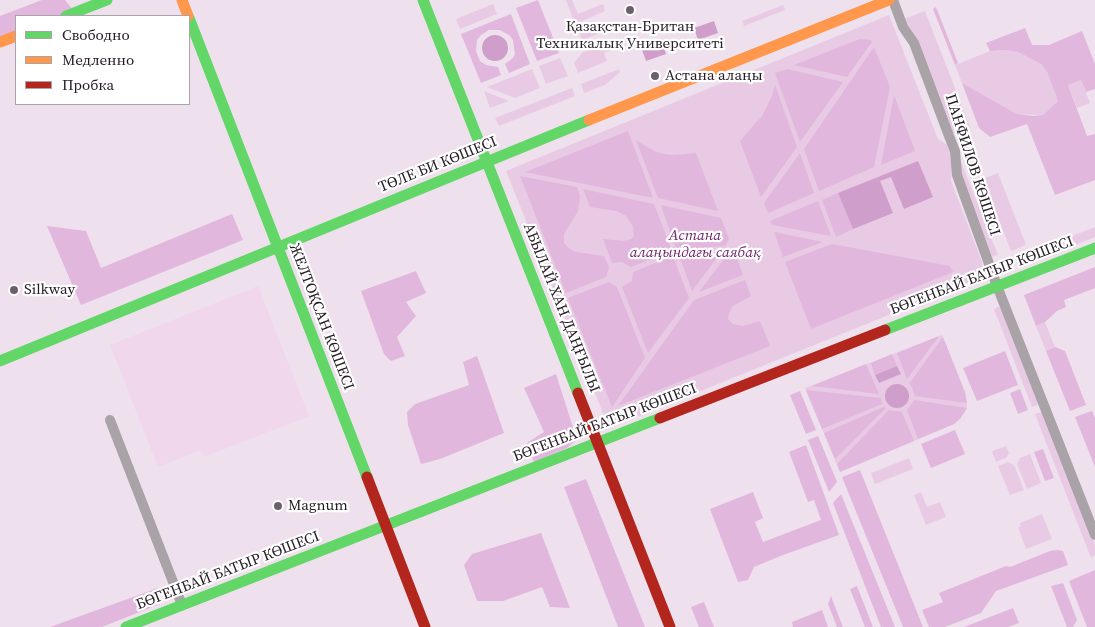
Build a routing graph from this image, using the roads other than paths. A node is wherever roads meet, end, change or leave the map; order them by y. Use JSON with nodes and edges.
{"nodes":[{"id":1,"x":107,"y":0,"type":"edge"},
{"id":2,"x":182,"y":0,"type":"edge"},
{"id":3,"x":423,"y":0,"type":"edge"},
{"id":4,"x":891,"y":0,"type":"edge"},
{"id":5,"x":69,"y":15,"type":"edge"},
{"id":6,"x":187,"y":15,"type":"edge"},
{"id":7,"x":190,"y":22,"type":"edge"},
{"id":8,"x":15,"y":36,"type":"edge"},
{"id":9,"x":0,"y":42,"type":"edge"},
{"id":10,"x":487,"y":162,"type":"junction"},
{"id":11,"x":278,"y":247,"type":"junction"},
{"id":12,"x":1095,"y":248,"type":"edge"},
{"id":13,"x":997,"y":286,"type":"junction"},
{"id":14,"x":0,"y":361,"type":"edge"},
{"id":15,"x":110,"y":420,"type":"dead end"},
{"id":16,"x":598,"y":442,"type":"junction"},
{"id":17,"x":386,"y":526,"type":"junction"},
{"id":18,"x":1095,"y":535,"type":"edge"},
{"id":19,"x":182,"y":605,"type":"junction"},
{"id":20,"x":126,"y":627,"type":"edge"},
{"id":21,"x":425,"y":627,"type":"edge"},
{"id":22,"x":670,"y":627,"type":"edge"}],
"edges":[{"from":1,"to":5,"type":"street"},
{"from":2,"to":6,"type":"street","name":"ЖЕЛТОҚСАН КӨШЕСІ"},
{"from":3,"to":10,"type":"street","name":"АБЫЛАЙ ХАН ДАҢҒЫЛЫ"},
{"from":4,"to":10,"type":"street","name":"ТӨЛЕ БИ КӨШЕСІ"},
{"from":4,"to":13,"type":"street","name":"ПАНФИЛОВ КӨШЕСІ"},
{"from":7,"to":11,"type":"street","name":"ЖЕЛТОҚСАН КӨШЕСІ"},
{"from":8,"to":9,"type":"street"},
{"from":10,"to":11,"type":"street","name":"ТӨЛЕ БИ КӨШЕСІ"},
{"from":10,"to":16,"type":"street","name":"АБЫЛАЙ ХАН ДАҢҒЫЛЫ"},
{"from":11,"to":14,"type":"street","name":"ТӨЛЕ БИ КӨШЕСІ"},
{"from":11,"to":17,"type":"street","name":"ЖЕЛТОҚСАН КӨШЕСІ"},
{"from":12,"to":13,"type":"street","name":"БӨГЕНБАЙ БАТЫР КӨШЕСІ"},
{"from":13,"to":16,"type":"street","name":"БӨГЕНБАЙ БАТЫР КӨШЕСІ"},
{"from":13,"to":18,"type":"street","name":"ПАНФИЛОВ КӨШЕСІ"},
{"from":15,"to":19,"type":"street"},
{"from":16,"to":17,"type":"street","name":"БӨГЕНБАЙ БАТЫР КӨШЕСІ"},
{"from":16,"to":22,"type":"street","name":"АБЫЛАЙ ХАН ДАҢҒЫЛЫ"},
{"from":17,"to":19,"type":"street","name":"БӨГЕНБАЙ БАТЫР КӨШЕСІ"},
{"from":17,"to":21,"type":"street","name":"ЖЕЛТОҚСАН КӨШЕСІ"},
{"from":19,"to":20,"type":"street","name":"БӨГЕНБАЙ БАТЫР КӨШЕСІ"}]}
